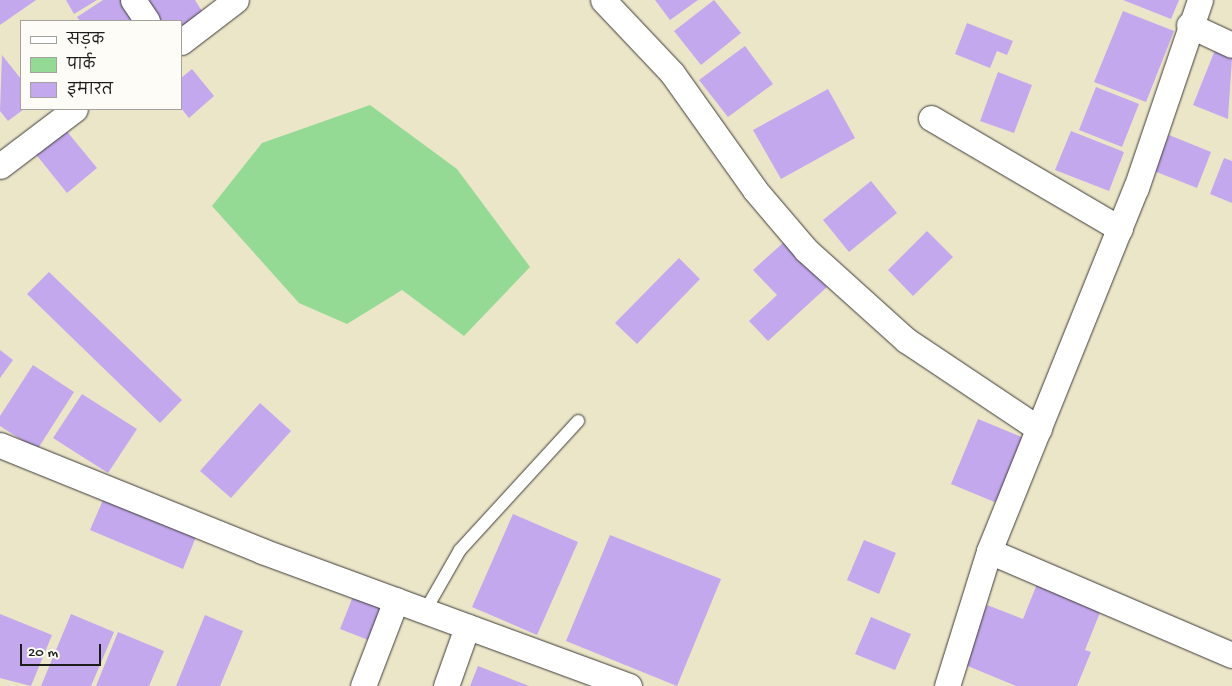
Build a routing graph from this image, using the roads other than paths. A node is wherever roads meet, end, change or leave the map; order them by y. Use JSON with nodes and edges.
{"nodes":[{"id":1,"x":133,"y":0,"type":"edge"},
{"id":2,"x":236,"y":0,"type":"edge"},
{"id":3,"x":603,"y":0,"type":"edge"},
{"id":4,"x":1200,"y":0,"type":"edge"},
{"id":5,"x":146,"y":20,"type":"edge"},
{"id":6,"x":1189,"y":25,"type":"junction"},
{"id":7,"x":182,"y":41,"type":"edge"},
{"id":8,"x":1232,"y":45,"type":"edge"},
{"id":9,"x":74,"y":110,"type":"edge"},
{"id":10,"x":931,"y":118,"type":"dead end"},
{"id":11,"x":0,"y":166,"type":"edge"},
{"id":12,"x":1120,"y":229,"type":"junction"},
{"id":13,"x":578,"y":421,"type":"dead end"},
{"id":14,"x":1039,"y":429,"type":"junction"},
{"id":15,"x":0,"y":445,"type":"edge"},
{"id":16,"x":989,"y":551,"type":"junction"},
{"id":17,"x":396,"y":600,"type":"junction"},
{"id":18,"x":425,"y":611,"type":"junction"},
{"id":19,"x":468,"y":627,"type":"junction"},
{"id":20,"x":1232,"y":655,"type":"edge"},
{"id":21,"x":594,"y":680,"type":"edge"},
{"id":22,"x":363,"y":686,"type":"edge"},
{"id":23,"x":446,"y":686,"type":"edge"},
{"id":24,"x":629,"y":686,"type":"edge"},
{"id":25,"x":947,"y":686,"type":"edge"}],
"edges":[{"from":1,"to":5,"type":"street"},
{"from":2,"to":7,"type":"street"},
{"from":3,"to":14,"type":"street"},
{"from":4,"to":6,"type":"street"},
{"from":6,"to":8,"type":"street"},
{"from":6,"to":12,"type":"street"},
{"from":9,"to":11,"type":"street"},
{"from":10,"to":12,"type":"street"},
{"from":12,"to":14,"type":"street"},
{"from":13,"to":18,"type":"lane"},
{"from":14,"to":16,"type":"street"},
{"from":15,"to":17,"type":"street"},
{"from":16,"to":20,"type":"street"},
{"from":16,"to":25,"type":"street"},
{"from":17,"to":18,"type":"street"},
{"from":17,"to":22,"type":"street"},
{"from":18,"to":19,"type":"street"},
{"from":19,"to":21,"type":"street"},
{"from":19,"to":23,"type":"street"},
{"from":21,"to":24,"type":"street"}]}
